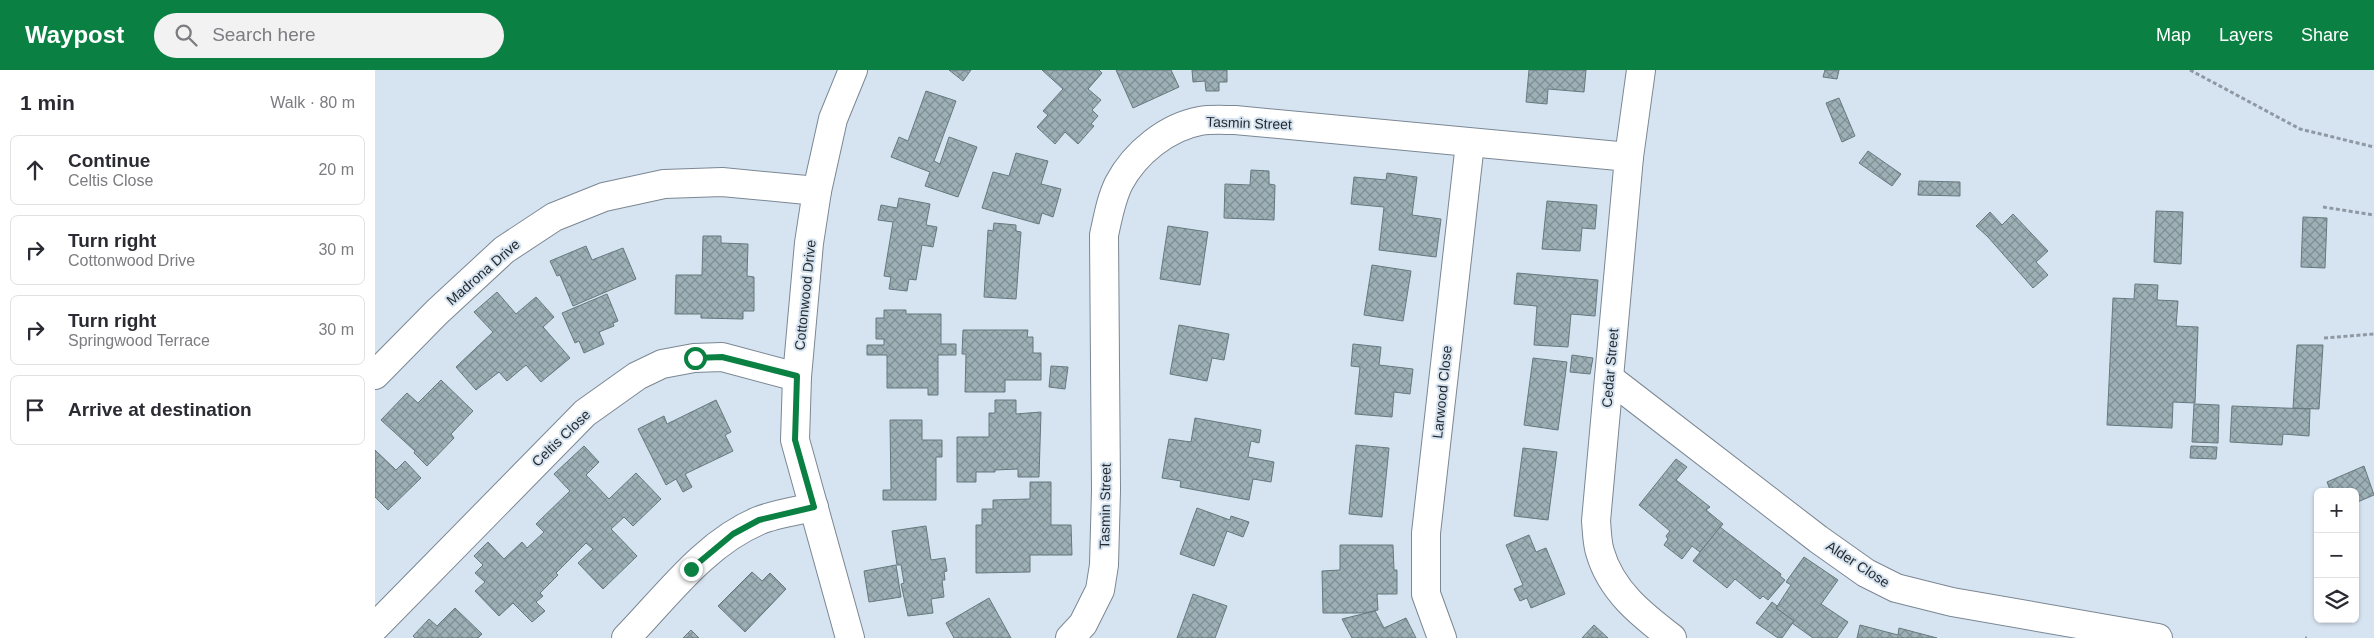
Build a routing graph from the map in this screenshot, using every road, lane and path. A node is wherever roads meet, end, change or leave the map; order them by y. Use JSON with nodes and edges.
{"nodes":[{"id":1,"x":853,"y":70,"type":"edge"},
{"id":2,"x":1641,"y":70,"type":"edge"},
{"id":3,"x":2190,"y":70,"type":"edge"},
{"id":4,"x":1470,"y":143,"type":"junction"},
{"id":5,"x":2374,"y":147,"type":"edge"},
{"id":6,"x":1629,"y":157,"type":"junction"},
{"id":7,"x":817,"y":191,"type":"junction"},
{"id":8,"x":2323,"y":207,"type":"dead end"},
{"id":9,"x":2374,"y":215,"type":"edge"},
{"id":10,"x":2374,"y":334,"type":"edge"},
{"id":11,"x":2324,"y":338,"type":"dead end"},
{"id":12,"x":375,"y":375,"type":"edge"},
{"id":13,"x":797,"y":376,"type":"junction"},
{"id":14,"x":1609,"y":378,"type":"junction"},
{"id":15,"x":814,"y":507,"type":"junction"},
{"id":16,"x":375,"y":627,"type":"edge"},
{"id":17,"x":626,"y":638,"type":"edge"},
{"id":18,"x":850,"y":638,"type":"edge"},
{"id":19,"x":1070,"y":638,"type":"edge"},
{"id":20,"x":1442,"y":638,"type":"edge"},
{"id":21,"x":1672,"y":638,"type":"edge"},
{"id":22,"x":2158,"y":638,"type":"edge"}],
"edges":[{"from":1,"to":7,"type":"street","name":"Cottonwood Drive"},
{"from":2,"to":6,"type":"street","name":"Cedar Street"},
{"from":3,"to":5,"type":"path"},
{"from":4,"to":6,"type":"street","name":"Tasmin Street"},
{"from":4,"to":19,"type":"street","name":"Tasmin Street"},
{"from":4,"to":20,"type":"street","name":"Larwood Close"},
{"from":6,"to":14,"type":"street","name":"Cedar Street"},
{"from":7,"to":12,"type":"street","name":"Madrona Drive"},
{"from":7,"to":13,"type":"street","name":"Cottonwood Drive"},
{"from":8,"to":9,"type":"path"},
{"from":10,"to":11,"type":"path"},
{"from":13,"to":15,"type":"street","name":"Cottonwood Drive"},
{"from":13,"to":16,"type":"street","name":"Celtis Close"},
{"from":14,"to":21,"type":"street","name":"Cedar Street"},
{"from":14,"to":22,"type":"street","name":"Alder Close"},
{"from":15,"to":17,"type":"street"},
{"from":15,"to":18,"type":"street","name":"Cottonwood Drive"}]}
